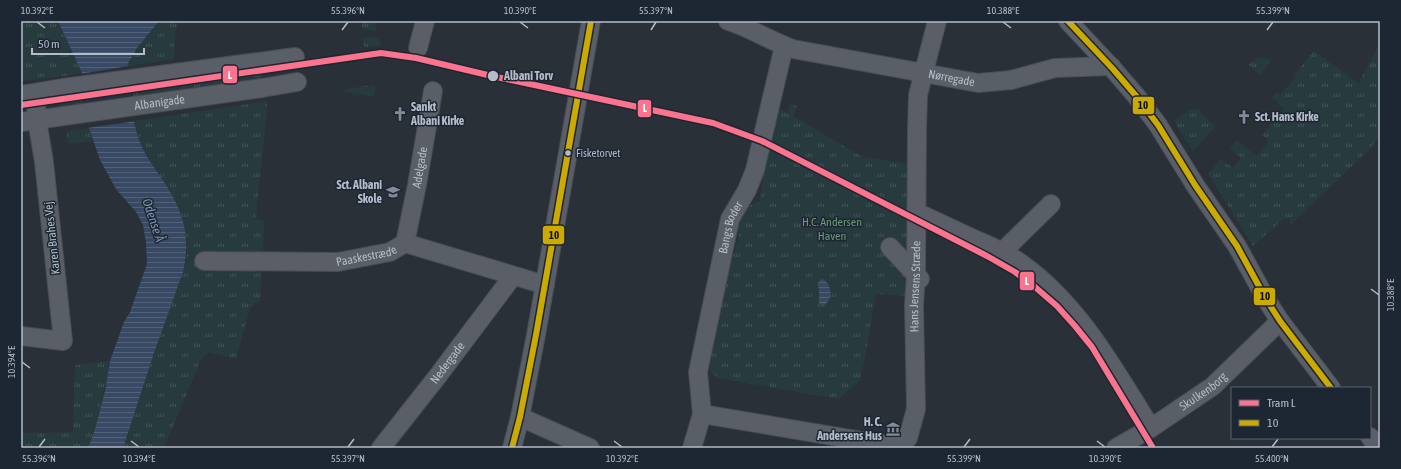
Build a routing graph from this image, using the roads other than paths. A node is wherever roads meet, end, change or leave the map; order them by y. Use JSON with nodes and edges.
{"nodes":[{"id":1,"x":425,"y":21,"type":"edge"},
{"id":2,"x":591,"y":21,"type":"edge"},
{"id":3,"x":728,"y":21,"type":"edge"},
{"id":4,"x":937,"y":21,"type":"edge"},
{"id":5,"x":1068,"y":21,"type":"edge"},
{"id":6,"x":749,"y":24,"type":"edge"},
{"id":7,"x":788,"y":47,"type":"junction"},
{"id":8,"x":418,"y":48,"type":"dead end"},
{"id":9,"x":295,"y":57,"type":"dead end"},
{"id":10,"x":1111,"y":66,"type":"junction"},
{"id":11,"x":925,"y":73,"type":"junction"},
{"id":12,"x":297,"y":82,"type":"dead end"},
{"id":13,"x":433,"y":91,"type":"dead end"},
{"id":14,"x":28,"y":94,"type":"edge"},
{"id":15,"x":29,"y":121,"type":"edge"},
{"id":16,"x":1051,"y":204,"type":"dead end"},
{"id":17,"x":916,"y":212,"type":"junction"},
{"id":18,"x":405,"y":243,"type":"junction"},
{"id":19,"x":890,"y":247,"type":"dead end"},
{"id":20,"x":1002,"y":252,"type":"junction"},
{"id":21,"x":204,"y":261,"type":"dead end"},
{"id":22,"x":513,"y":276,"type":"junction"},
{"id":23,"x":920,"y":279,"type":"junction"},
{"id":24,"x":545,"y":285,"type":"junction"},
{"id":25,"x":1280,"y":321,"type":"junction"},
{"id":26,"x":21,"y":336,"type":"edge"},
{"id":27,"x":1330,"y":387,"type":"edge"},
{"id":28,"x":702,"y":414,"type":"junction"},
{"id":29,"x":520,"y":418,"type":"junction"},
{"id":30,"x":1152,"y":428,"type":"junction"},
{"id":31,"x":1371,"y":438,"type":"edge"},
{"id":32,"x":898,"y":447,"type":"edge"},
{"id":33,"x":381,"y":448,"type":"edge"},
{"id":34,"x":512,"y":448,"type":"edge"},
{"id":35,"x":590,"y":448,"type":"edge"},
{"id":36,"x":692,"y":448,"type":"edge"},
{"id":37,"x":1116,"y":448,"type":"edge"},
{"id":38,"x":1379,"y":448,"type":"edge"}],
"edges":[{"from":1,"to":8,"type":"street"},
{"from":2,"to":24,"type":"street"},
{"from":3,"to":6,"type":"street"},
{"from":4,"to":11,"type":"street","name":"Hans Jensens Stræde"},
{"from":5,"to":10,"type":"street"},
{"from":6,"to":7,"type":"street"},
{"from":7,"to":11,"type":"street","name":"Nørregade"},
{"from":7,"to":28,"type":"street","name":"Bangs Boder"},
{"from":9,"to":14,"type":"street"},
{"from":10,"to":11,"type":"street","name":"Nørregade"},
{"from":10,"to":25,"type":"street"},
{"from":11,"to":17,"type":"street","name":"Hans Jensens Stræde"},
{"from":12,"to":15,"type":"street","name":"Albanigade"},
{"from":13,"to":18,"type":"street","name":"Adelgade"},
{"from":14,"to":15,"type":"street","name":"Karen Brahes Vej"},
{"from":15,"to":26,"type":"street","name":"Karen Brahes Vej"},
{"from":16,"to":20,"type":"street"},
{"from":17,"to":20,"type":"street"},
{"from":17,"to":23,"type":"street","name":"Hans Jensens Stræde"},
{"from":18,"to":21,"type":"street","name":"Paaskestræde"},
{"from":18,"to":22,"type":"street","name":"Paaskestræde"},
{"from":19,"to":23,"type":"street"},
{"from":20,"to":30,"type":"street"},
{"from":22,"to":24,"type":"street","name":"Paaskestræde"},
{"from":22,"to":33,"type":"street","name":"Nedergade"},
{"from":23,"to":32,"type":"street","name":"Hans Jensens Stræde"},
{"from":24,"to":29,"type":"street"},
{"from":25,"to":27,"type":"street"},
{"from":25,"to":30,"type":"street","name":"Skulkenborg"},
{"from":28,"to":32,"type":"street"},
{"from":28,"to":36,"type":"street","name":"Bangs Boder"},
{"from":29,"to":34,"type":"street"},
{"from":29,"to":35,"type":"street"},
{"from":30,"to":37,"type":"street","name":"Skulkenborg"},
{"from":31,"to":38,"type":"street"}]}
